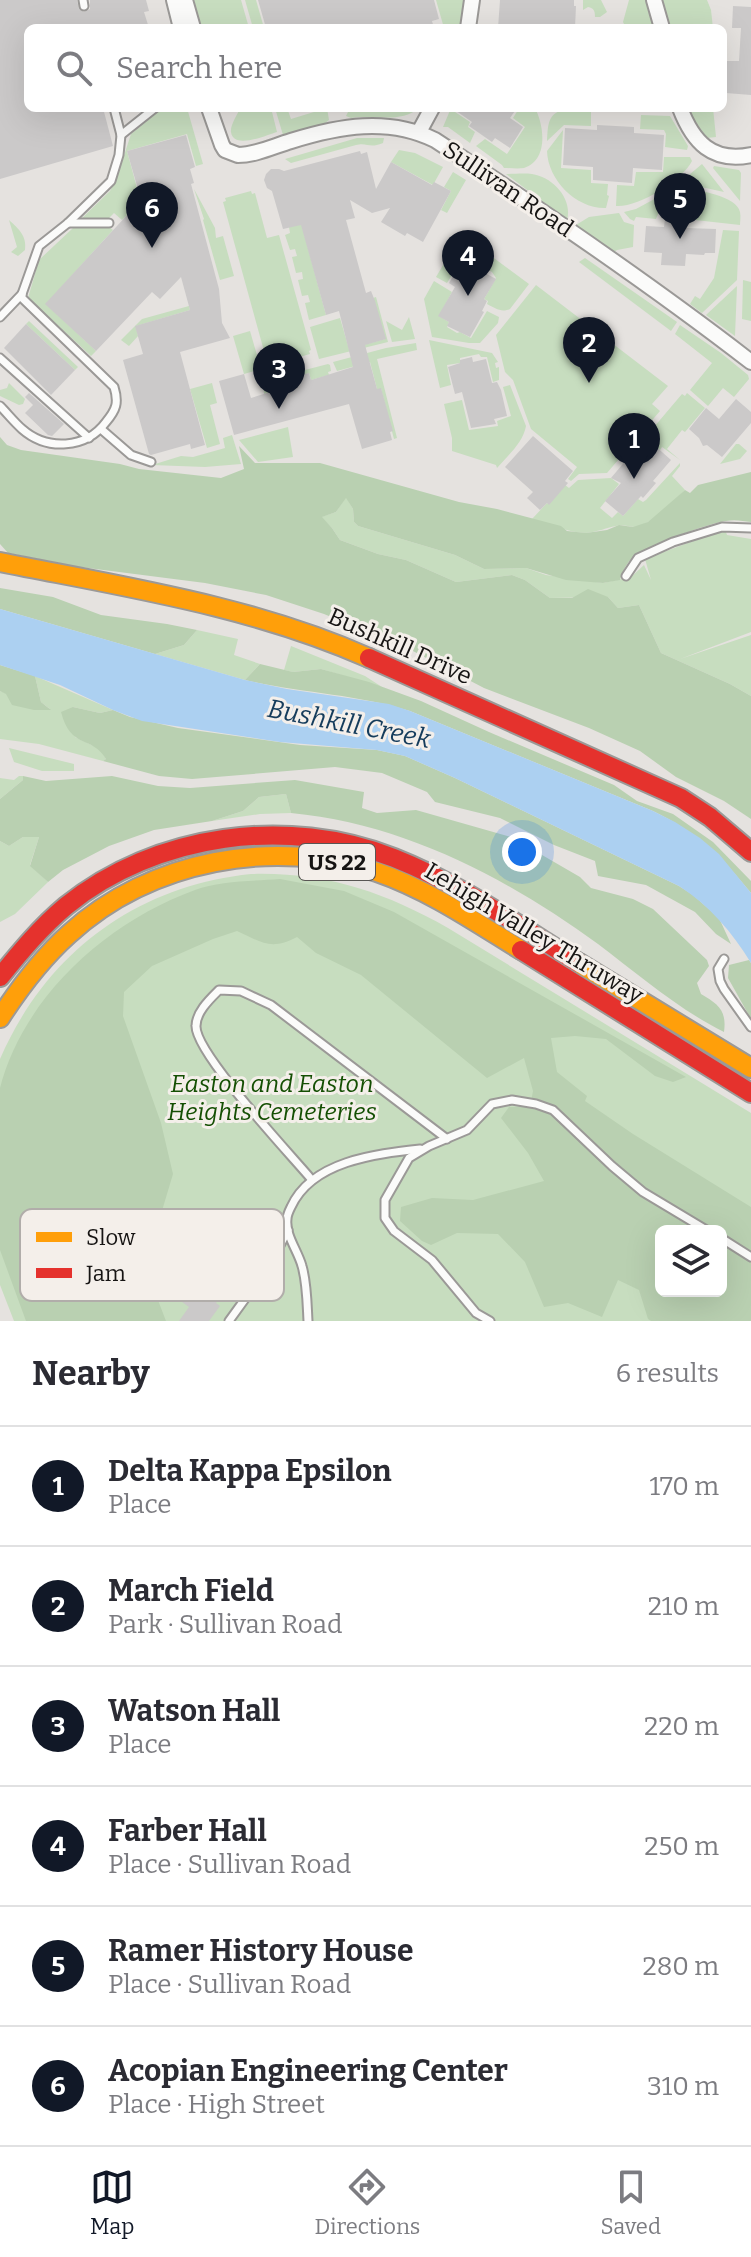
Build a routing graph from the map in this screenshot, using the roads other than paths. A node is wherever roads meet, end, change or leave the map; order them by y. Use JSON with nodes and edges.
{"nodes":[{"id":1,"x":174,"y":0,"type":"edge"},
{"id":2,"x":185,"y":0,"type":"edge"},
{"id":3,"x":472,"y":0,"type":"edge"},
{"id":4,"x":654,"y":0,"type":"edge"},
{"id":5,"x":180,"y":24,"type":"edge"},
{"id":6,"x":192,"y":24,"type":"edge"},
{"id":7,"x":469,"y":24,"type":"edge"},
{"id":8,"x":661,"y":24,"type":"edge"},
{"id":9,"x":115,"y":112,"type":"edge"},
{"id":10,"x":150,"y":112,"type":"edge"},
{"id":11,"x":210,"y":112,"type":"edge"},
{"id":12,"x":430,"y":112,"type":"edge"},
{"id":13,"x":682,"y":112,"type":"edge"},
{"id":14,"x":419,"y":132,"type":"junction"},
{"id":15,"x":121,"y":135,"type":"junction"},
{"id":16,"x":751,"y":155,"type":"edge"},
{"id":17,"x":68,"y":223,"type":"junction"},
{"id":18,"x":109,"y":223,"type":"dead end"},
{"id":19,"x":22,"y":294,"type":"junction"},
{"id":20,"x":0,"y":317,"type":"edge"},
{"id":21,"x":0,"y":358,"type":"edge"},
{"id":22,"x":751,"y":362,"type":"edge"},
{"id":23,"x":0,"y":406,"type":"edge"},
{"id":24,"x":101,"y":429,"type":"junction"},
{"id":25,"x":89,"y":438,"type":"junction"},
{"id":26,"x":151,"y":462,"type":"dead end"},
{"id":27,"x":751,"y":528,"type":"edge"},
{"id":28,"x":0,"y":562,"type":"edge"},
{"id":29,"x":626,"y":576,"type":"dead end"},
{"id":30,"x":751,"y":852,"type":"edge"},
{"id":31,"x":724,"y":959,"type":"dead end"},
{"id":32,"x":0,"y":977,"type":"edge"},
{"id":33,"x":0,"y":1018,"type":"edge"},
{"id":34,"x":751,"y":1027,"type":"edge"},
{"id":35,"x":751,"y":1068,"type":"edge"},
{"id":36,"x":751,"y":1093,"type":"edge"},
{"id":37,"x":447,"y":1139,"type":"junction"},
{"id":38,"x":426,"y":1148,"type":"junction"},
{"id":39,"x":312,"y":1180,"type":"junction"},
{"id":40,"x":698,"y":1225,"type":"edge"},
{"id":41,"x":288,"y":1230,"type":"junction"},
{"id":42,"x":284,"y":1238,"type":"edge"},
{"id":43,"x":727,"y":1242,"type":"edge"},
{"id":44,"x":751,"y":1257,"type":"edge"},
{"id":45,"x":243,"y":1301,"type":"edge"},
{"id":46,"x":477,"y":1317,"type":"edge"},
{"id":47,"x":229,"y":1321,"type":"edge"},
{"id":48,"x":308,"y":1321,"type":"edge"},
{"id":49,"x":490,"y":1321,"type":"edge"}],
"edges":[{"from":1,"to":5,"type":"street"},
{"from":2,"to":6,"type":"street"},
{"from":3,"to":7,"type":"street"},
{"from":4,"to":8,"type":"street"},
{"from":9,"to":15,"type":"lane"},
{"from":10,"to":15,"type":"lane"},
{"from":11,"to":14,"type":"street","name":"Sullivan Road"},
{"from":12,"to":14,"type":"street"},
{"from":13,"to":16,"type":"street"},
{"from":14,"to":22,"type":"street","name":"Sullivan Road"},
{"from":15,"to":17,"type":"lane"},
{"from":17,"to":18,"type":"lane"},
{"from":17,"to":19,"type":"lane"},
{"from":19,"to":20,"type":"lane"},
{"from":19,"to":24,"type":"lane"},
{"from":21,"to":25,"type":"lane"},
{"from":23,"to":25,"type":"lane"},
{"from":24,"to":25,"type":"lane"},
{"from":24,"to":26,"type":"lane"},
{"from":27,"to":29,"type":"lane"},
{"from":28,"to":30,"type":"main road","name":"Bushkill Drive"},
{"from":31,"to":34,"type":"lane"},
{"from":32,"to":35,"type":"main road","name":"Lehigh Valley Thruway","number":"US 22"},
{"from":33,"to":36,"type":"main road","name":"Lehigh Valley Thruway","number":"US 22"},
{"from":37,"to":38,"type":"lane"},
{"from":37,"to":39,"type":"lane"},
{"from":37,"to":40,"type":"lane"},
{"from":38,"to":39,"type":"lane"},
{"from":38,"to":46,"type":"lane"},
{"from":39,"to":41,"type":"lane"},
{"from":41,"to":42,"type":"lane"},
{"from":41,"to":48,"type":"lane"},
{"from":43,"to":44,"type":"lane"},
{"from":45,"to":47,"type":"lane"},
{"from":46,"to":49,"type":"lane"}]}
